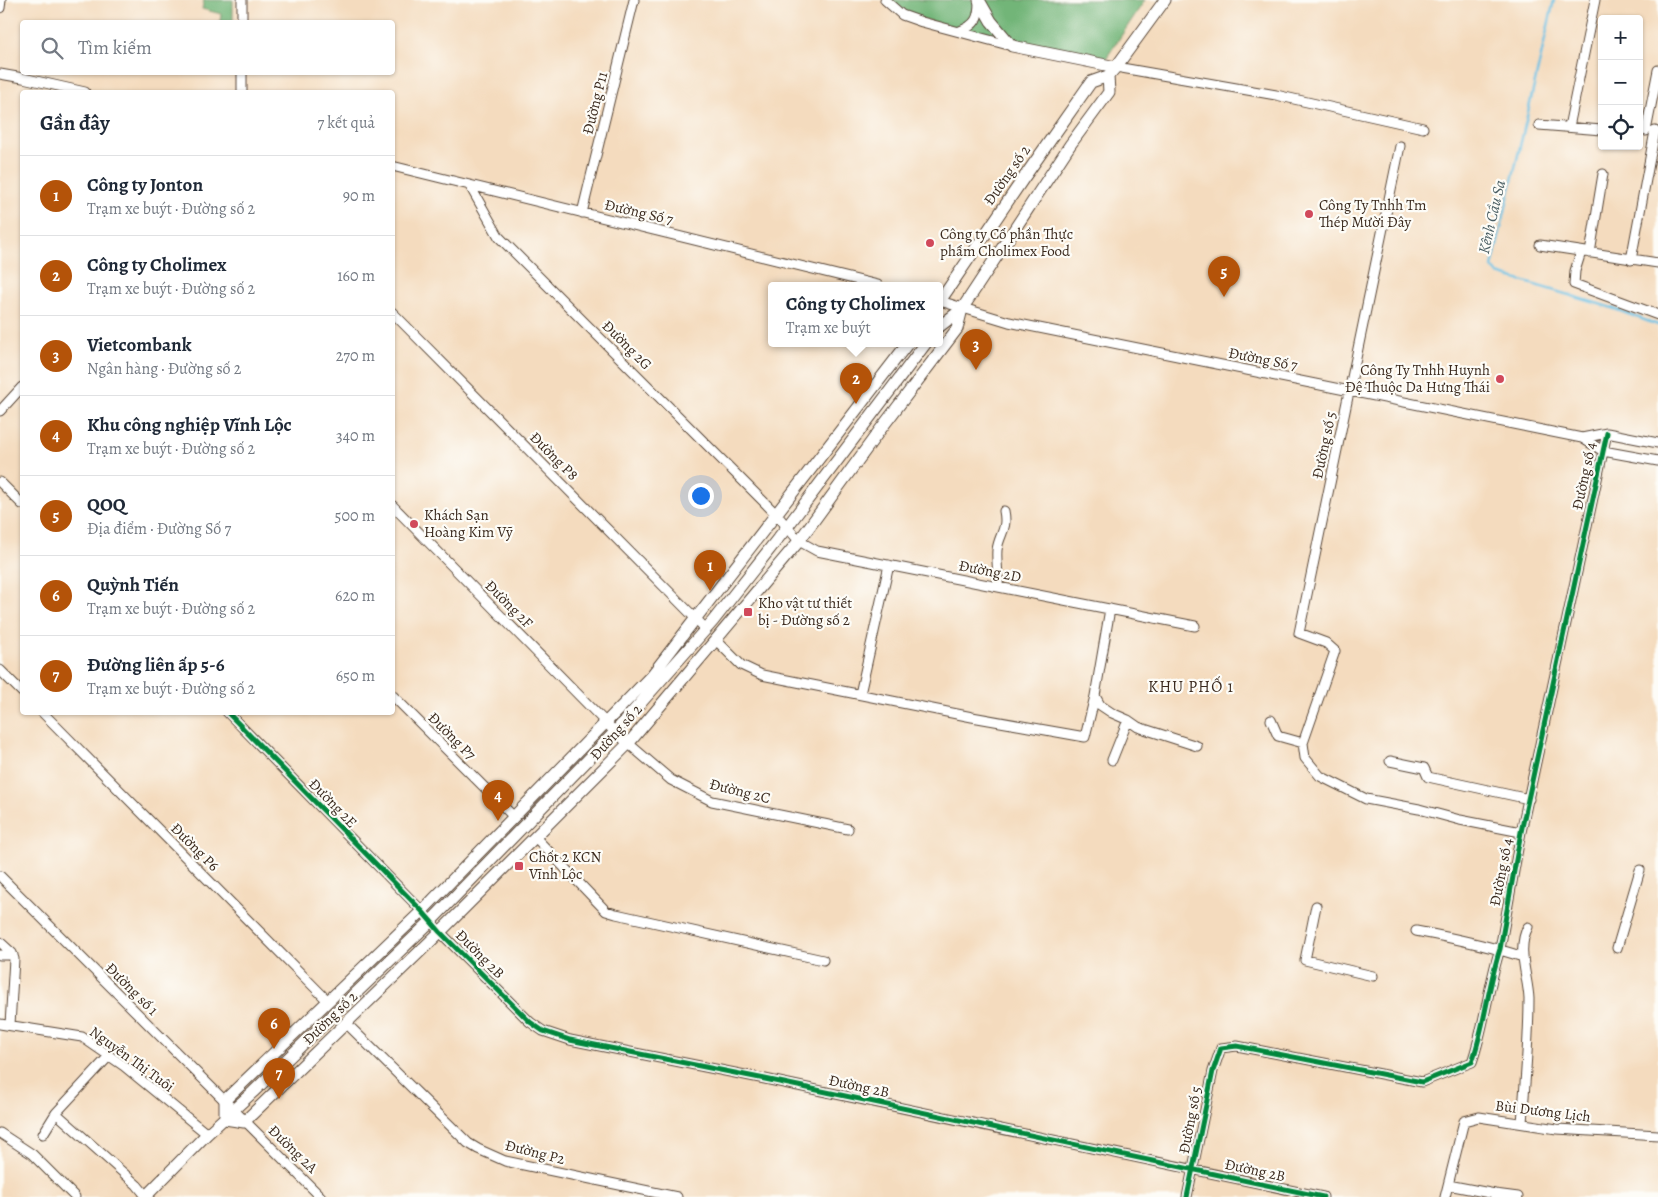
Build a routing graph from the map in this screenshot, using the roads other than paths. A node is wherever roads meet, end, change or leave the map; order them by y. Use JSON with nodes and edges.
{"nodes":[{"id":1,"x":1,"y":0,"type":"edge"},
{"id":2,"x":242,"y":0,"type":"edge"},
{"id":3,"x":634,"y":0,"type":"edge"},
{"id":4,"x":885,"y":0,"type":"edge"},
{"id":5,"x":979,"y":0,"type":"edge"},
{"id":6,"x":1165,"y":0,"type":"edge"},
{"id":7,"x":1595,"y":0,"type":"edge"},
{"id":8,"x":0,"y":8,"type":"edge"},
{"id":9,"x":242,"y":20,"type":"edge"},
{"id":10,"x":991,"y":21,"type":"junction"},
{"id":11,"x":960,"y":32,"type":"junction"},
{"id":12,"x":980,"y":37,"type":"junction"},
{"id":13,"x":1012,"y":46,"type":"junction"},
{"id":14,"x":1116,"y":67,"type":"junction"},
{"id":15,"x":1658,"y":70,"type":"edge"},
{"id":16,"x":0,"y":74,"type":"edge"},
{"id":17,"x":242,"y":75,"type":"edge"},
{"id":18,"x":1108,"y":76,"type":"junction"},
{"id":19,"x":76,"y":90,"type":"edge"},
{"id":20,"x":242,"y":90,"type":"edge"},
{"id":21,"x":1539,"y":125,"type":"dead end"},
{"id":22,"x":1569,"y":127,"type":"junction"},
{"id":23,"x":1423,"y":128,"type":"dead end"},
{"id":24,"x":1598,"y":130,"type":"edge"},
{"id":25,"x":1649,"y":131,"type":"edge"},
{"id":26,"x":1400,"y":146,"type":"dead end"},
{"id":27,"x":395,"y":167,"type":"edge"},
{"id":28,"x":1603,"y":174,"type":"dead end"},
{"id":29,"x":470,"y":186,"type":"junction"},
{"id":30,"x":582,"y":213,"type":"junction"},
{"id":31,"x":1540,"y":245,"type":"dead end"},
{"id":32,"x":1586,"y":252,"type":"junction"},
{"id":33,"x":1631,"y":260,"type":"junction"},
{"id":34,"x":1658,"y":263,"type":"edge"},
{"id":35,"x":866,"y":282,"type":"edge"},
{"id":36,"x":943,"y":297,"type":"edge"},
{"id":37,"x":943,"y":302,"type":"edge"},
{"id":38,"x":962,"y":309,"type":"junction"},
{"id":39,"x":395,"y":315,"type":"edge"},
{"id":40,"x":1658,"y":315,"type":"edge"},
{"id":41,"x":943,"y":324,"type":"edge"},
{"id":42,"x":943,"y":346,"type":"edge"},
{"id":43,"x":905,"y":347,"type":"edge"},
{"id":44,"x":923,"y":347,"type":"edge"},
{"id":45,"x":942,"y":347,"type":"edge"},
{"id":46,"x":20,"y":389,"type":"edge"},
{"id":47,"x":1350,"y":390,"type":"junction"},
{"id":48,"x":0,"y":411,"type":"edge"},
{"id":49,"x":1607,"y":433,"type":"junction"},
{"id":50,"x":1582,"y":438,"type":"junction"},
{"id":51,"x":1658,"y":443,"type":"edge"},
{"id":52,"x":1603,"y":451,"type":"junction"},
{"id":53,"x":1658,"y":462,"type":"edge"},
{"id":54,"x":0,"y":482,"type":"edge"},
{"id":55,"x":20,"y":502,"type":"edge"},
{"id":56,"x":395,"y":508,"type":"edge"},
{"id":57,"x":1004,"y":511,"type":"dead end"},
{"id":58,"x":777,"y":514,"type":"junction"},
{"id":59,"x":787,"y":527,"type":"junction"},
{"id":60,"x":799,"y":541,"type":"junction"},
{"id":61,"x":889,"y":565,"type":"junction"},
{"id":62,"x":998,"y":587,"type":"junction"},
{"id":63,"x":1110,"y":610,"type":"junction"},
{"id":64,"x":696,"y":619,"type":"junction"},
{"id":65,"x":1195,"y":626,"type":"dead end"},
{"id":66,"x":706,"y":629,"type":"junction"},
{"id":67,"x":716,"y":640,"type":"junction"},
{"id":68,"x":0,"y":670,"type":"edge"},
{"id":69,"x":20,"y":690,"type":"edge"},
{"id":70,"x":860,"y":694,"type":"junction"},
{"id":71,"x":1095,"y":696,"type":"junction"},
{"id":72,"x":395,"y":699,"type":"edge"},
{"id":73,"x":45,"y":715,"type":"edge"},
{"id":74,"x":230,"y":715,"type":"edge"},
{"id":75,"x":1128,"y":720,"type":"junction"},
{"id":76,"x":1271,"y":720,"type":"dead end"},
{"id":77,"x":606,"y":722,"type":"junction"},
{"id":78,"x":615,"y":732,"type":"junction"},
{"id":79,"x":1303,"y":743,"type":"junction"},
{"id":80,"x":628,"y":744,"type":"junction"},
{"id":81,"x":1197,"y":746,"type":"dead end"},
{"id":82,"x":1112,"y":760,"type":"dead end"},
{"id":83,"x":1390,"y":761,"type":"dead end"},
{"id":84,"x":1528,"y":799,"type":"junction"},
{"id":85,"x":513,"y":816,"type":"junction"},
{"id":86,"x":848,"y":829,"type":"dead end"},
{"id":87,"x":1521,"y":832,"type":"junction"},
{"id":88,"x":535,"y":837,"type":"junction"},
{"id":89,"x":1640,"y":870,"type":"dead end"},
{"id":90,"x":0,"y":876,"type":"edge"},
{"id":91,"x":1316,"y":906,"type":"dead end"},
{"id":92,"x":422,"y":911,"type":"junction"},
{"id":93,"x":431,"y":921,"type":"junction"},
{"id":94,"x":1528,"y":927,"type":"dead end"},
{"id":95,"x":1416,"y":931,"type":"dead end"},
{"id":96,"x":440,"y":932,"type":"junction"},
{"id":97,"x":0,"y":942,"type":"edge"},
{"id":98,"x":1500,"y":948,"type":"junction"},
{"id":99,"x":1617,"y":948,"type":"dead end"},
{"id":100,"x":0,"y":955,"type":"edge"},
{"id":101,"x":13,"y":955,"type":"junction"},
{"id":102,"x":1523,"y":957,"type":"junction"},
{"id":103,"x":823,"y":960,"type":"dead end"},
{"id":104,"x":1373,"y":976,"type":"dead end"},
{"id":105,"x":328,"y":1001,"type":"junction"},
{"id":106,"x":346,"y":1023,"type":"junction"},
{"id":107,"x":0,"y":1024,"type":"edge"},
{"id":108,"x":10,"y":1024,"type":"junction"},
{"id":109,"x":1220,"y":1048,"type":"joint"},
{"id":110,"x":109,"y":1056,"type":"junction"},
{"id":111,"x":225,"y":1100,"type":"junction"},
{"id":112,"x":233,"y":1109,"type":"junction"},
{"id":113,"x":56,"y":1113,"type":"junction"},
{"id":114,"x":224,"y":1119,"type":"junction"},
{"id":115,"x":244,"y":1122,"type":"junction"},
{"id":116,"x":1522,"y":1123,"type":"junction"},
{"id":117,"x":0,"y":1133,"type":"edge"},
{"id":118,"x":42,"y":1134,"type":"dead end"},
{"id":119,"x":207,"y":1134,"type":"junction"},
{"id":120,"x":1658,"y":1135,"type":"edge"},
{"id":121,"x":1193,"y":1170,"type":"junction"},
{"id":122,"x":1448,"y":1185,"type":"junction"},
{"id":123,"x":75,"y":1197,"type":"edge"},
{"id":124,"x":146,"y":1197,"type":"edge"},
{"id":125,"x":322,"y":1197,"type":"edge"},
{"id":126,"x":677,"y":1197,"type":"edge"},
{"id":127,"x":1187,"y":1197,"type":"edge"},
{"id":128,"x":1323,"y":1197,"type":"edge"},
{"id":129,"x":1445,"y":1197,"type":"edge"},
{"id":130,"x":1518,"y":1197,"type":"edge"}],
"edges":[{"from":1,"to":8,"type":"street"},
{"from":2,"to":9,"type":"street"},
{"from":3,"to":30,"type":"street","name":"Đường P11"},
{"from":4,"to":11,"type":"street"},
{"from":5,"to":10,"type":"main road"},
{"from":5,"to":11,"type":"street"},
{"from":6,"to":14,"type":"main road","name":"Đường số 2"},
{"from":7,"to":22,"type":"street"},
{"from":10,"to":12,"type":"street"},
{"from":10,"to":13,"type":"main road"},
{"from":11,"to":12,"type":"street"},
{"from":12,"to":13,"type":"street"},
{"from":13,"to":14,"type":"main road"},
{"from":14,"to":18,"type":"main road","name":"Đường số 2"},
{"from":14,"to":23,"type":"street"},
{"from":15,"to":25,"type":"street"},
{"from":16,"to":19,"type":"street"},
{"from":17,"to":20,"type":"street"},
{"from":18,"to":36,"type":"main road","name":"Đường số 2"},
{"from":18,"to":38,"type":"main road","name":"Đường số 2"},
{"from":21,"to":22,"type":"street"},
{"from":22,"to":24,"type":"street"},
{"from":25,"to":33,"type":"street"},
{"from":26,"to":47,"type":"street","name":"Đường số 5"},
{"from":27,"to":29,"type":"street","name":"Đường Số 7"},
{"from":28,"to":32,"type":"street"},
{"from":29,"to":30,"type":"street","name":"Đường Số 7"},
{"from":29,"to":58,"type":"street","name":"Đường 2G"},
{"from":30,"to":35,"type":"street","name":"Đường Số 7"},
{"from":31,"to":32,"type":"street"},
{"from":32,"to":33,"type":"street"},
{"from":32,"to":40,"type":"street"},
{"from":33,"to":34,"type":"street"},
{"from":37,"to":38,"type":"street","name":"Đường Số 7"},
{"from":38,"to":41,"type":"main road","name":"Đường số 2"},
{"from":38,"to":42,"type":"main road","name":"Đường số 2"},
{"from":38,"to":47,"type":"street","name":"Đường Số 7"},
{"from":39,"to":64,"type":"street","name":"Đường P8"},
{"from":43,"to":58,"type":"main road","name":"Đường số 2"},
{"from":44,"to":59,"type":"main road","name":"Đường số 2"},
{"from":45,"to":60,"type":"main road","name":"Đường số 2"},
{"from":46,"to":48,"type":"street"},
{"from":47,"to":50,"type":"street","name":"Đường Số 7"},
{"from":47,"to":79,"type":"street","name":"Đường số 5"},
{"from":49,"to":50,"type":"street","name":"Đường Số 7"},
{"from":49,"to":51,"type":"street","name":"Đường Số 7"},
{"from":49,"to":52,"type":"street","name":"Đường số 4"},
{"from":50,"to":52,"type":"street","name":"Đường Số 7"},
{"from":52,"to":53,"type":"street","name":"Đường Số 7"},
{"from":52,"to":84,"type":"street","name":"Đường số 4"},
{"from":54,"to":55,"type":"street"},
{"from":56,"to":77,"type":"street","name":"Đường 2F"},
{"from":57,"to":62,"type":"street"},
{"from":58,"to":59,"type":"street","name":"Đường 2G"},
{"from":58,"to":64,"type":"main road","name":"Đường số 2"},
{"from":59,"to":60,"type":"street","name":"Đường 2D"},
{"from":59,"to":66,"type":"main road","name":"Đường số 2"},
{"from":60,"to":61,"type":"street","name":"Đường 2D"},
{"from":60,"to":67,"type":"main road","name":"Đường số 2"},
{"from":61,"to":62,"type":"street","name":"Đường 2D"},
{"from":61,"to":70,"type":"street"},
{"from":62,"to":63,"type":"street","name":"Đường 2D"},
{"from":63,"to":65,"type":"street","name":"Đường 2D"},
{"from":63,"to":71,"type":"street"},
{"from":64,"to":66,"type":"street","name":"Đường P8"},
{"from":64,"to":77,"type":"main road","name":"Đường số 2"},
{"from":66,"to":78,"type":"main road","name":"Đường số 2"},
{"from":67,"to":70,"type":"street"},
{"from":67,"to":80,"type":"main road","name":"Đường số 2"},
{"from":68,"to":69,"type":"street"},
{"from":70,"to":71,"type":"street"},
{"from":71,"to":75,"type":"street"},
{"from":72,"to":85,"type":"street","name":"Đường P7"},
{"from":73,"to":105,"type":"street","name":"Đường P6"},
{"from":74,"to":92,"type":"street","name":"Đường 2E"},
{"from":75,"to":81,"type":"street"},
{"from":75,"to":82,"type":"street"},
{"from":76,"to":79,"type":"street"},
{"from":77,"to":78,"type":"street","name":"Đường 2F"},
{"from":77,"to":85,"type":"main road","name":"Đường số 2"},
{"from":78,"to":80,"type":"street","name":"Đường 2C"},
{"from":78,"to":93,"type":"main road","name":"Đường số 2"},
{"from":79,"to":87,"type":"street"},
{"from":80,"to":86,"type":"street","name":"Đường 2C"},
{"from":80,"to":88,"type":"main road","name":"Đường số 2"},
{"from":83,"to":84,"type":"street"},
{"from":84,"to":87,"type":"street","name":"Đường số 4"},
{"from":85,"to":92,"type":"main road","name":"Đường số 2"},
{"from":87,"to":98,"type":"street","name":"Đường số 4"},
{"from":88,"to":96,"type":"main road","name":"Đường số 2"},
{"from":88,"to":103,"type":"street"},
{"from":89,"to":99,"type":"street"},
{"from":90,"to":111,"type":"street","name":"Đường số 1"},
{"from":91,"to":104,"type":"street"},
{"from":92,"to":93,"type":"street","name":"Đường 2E"},
{"from":92,"to":105,"type":"main road","name":"Đường số 2"},
{"from":93,"to":96,"type":"street","name":"Đường 2B"},
{"from":93,"to":112,"type":"main road","name":"Đường số 2"},
{"from":94,"to":102,"type":"street"},
{"from":95,"to":98,"type":"street"},
{"from":96,"to":106,"type":"main road","name":"Đường số 2"},
{"from":96,"to":121,"type":"street","name":"Đường 2B"},
{"from":97,"to":101,"type":"street"},
{"from":98,"to":102,"type":"street"},
{"from":98,"to":109,"type":"street","name":"Đường số 4"},
{"from":100,"to":101,"type":"street"},
{"from":101,"to":108,"type":"street"},
{"from":102,"to":116,"type":"street"},
{"from":105,"to":111,"type":"main road","name":"Đường số 2"},
{"from":106,"to":115,"type":"main road","name":"Đường số 2"},
{"from":106,"to":126,"type":"street","name":"Đường P2"},
{"from":107,"to":108,"type":"street","name":"Nguyễn Thị Tuôi"},
{"from":108,"to":110,"type":"street","name":"Nguyễn Thị Tuôi"},
{"from":109,"to":121,"type":"street","name":"Đường số 5"},
{"from":110,"to":113,"type":"street"},
{"from":110,"to":119,"type":"street","name":"Nguyễn Thị Tuôi"},
{"from":111,"to":112,"type":"street","name":"Đường số 1"},
{"from":111,"to":114,"type":"main road"},
{"from":112,"to":114,"type":"main road","name":"Đường số 2"},
{"from":112,"to":115,"type":"street","name":"Đường số 1"},
{"from":113,"to":118,"type":"street"},
{"from":113,"to":124,"type":"street"},
{"from":114,"to":115,"type":"main road"},
{"from":114,"to":119,"type":"main road","name":"Đường số 2"},
{"from":115,"to":125,"type":"street","name":"Đường 2A"},
{"from":116,"to":120,"type":"street","name":"Bùi Dương Lịch"},
{"from":116,"to":122,"type":"street","name":"Bùi Dương Lịch"},
{"from":117,"to":123,"type":"street"},
{"from":119,"to":124,"type":"main road","name":"Đường số 2"},
{"from":121,"to":127,"type":"street","name":"Đường số 5"},
{"from":121,"to":128,"type":"street","name":"Đường 2B"},
{"from":122,"to":129,"type":"street"},
{"from":122,"to":130,"type":"street"}]}
